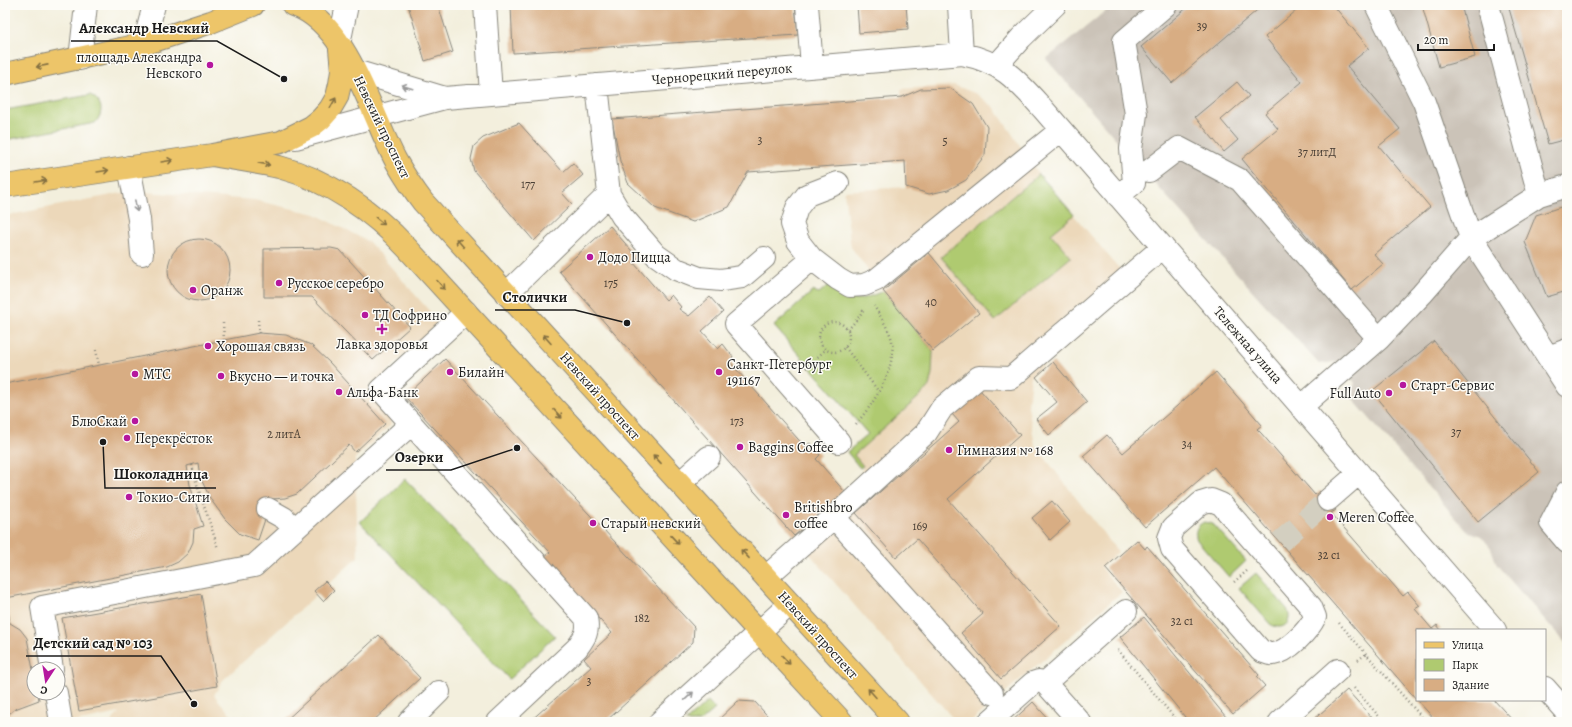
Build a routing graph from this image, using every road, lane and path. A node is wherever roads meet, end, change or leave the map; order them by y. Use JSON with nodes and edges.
{"nodes":[{"id":1,"x":86,"y":5,"type":"edge"},
{"id":2,"x":154,"y":5,"type":"edge"},
{"id":3,"x":253,"y":5,"type":"edge"},
{"id":4,"x":347,"y":5,"type":"edge"},
{"id":5,"x":485,"y":5,"type":"edge"},
{"id":6,"x":807,"y":5,"type":"edge"},
{"id":7,"x":958,"y":5,"type":"edge"},
{"id":8,"x":1055,"y":5,"type":"edge"},
{"id":9,"x":1166,"y":5,"type":"edge"},
{"id":10,"x":1376,"y":5,"type":"edge"},
{"id":11,"x":1488,"y":5,"type":"edge"},
{"id":12,"x":298,"y":6,"type":"edge"},
{"id":13,"x":144,"y":44,"type":"junction"},
{"id":14,"x":339,"y":44,"type":"junction"},
{"id":15,"x":962,"y":54,"type":"junction"},
{"id":16,"x":80,"y":59,"type":"junction"},
{"id":17,"x":812,"y":66,"type":"junction"},
{"id":18,"x":996,"y":66,"type":"junction"},
{"id":19,"x":354,"y":71,"type":"junction"},
{"id":20,"x":5,"y":74,"type":"edge"},
{"id":21,"x":597,"y":85,"type":"junction"},
{"id":22,"x":491,"y":94,"type":"junction"},
{"id":23,"x":445,"y":98,"type":"junction"},
{"id":24,"x":376,"y":117,"type":"junction"},
{"id":25,"x":1061,"y":130,"type":"junction"},
{"id":26,"x":281,"y":142,"type":"junction"},
{"id":27,"x":212,"y":155,"type":"junction"},
{"id":28,"x":129,"y":167,"type":"junction"},
{"id":29,"x":1149,"y":171,"type":"dead end"},
{"id":30,"x":838,"y":183,"type":"dead end"},
{"id":31,"x":5,"y":186,"type":"edge"},
{"id":32,"x":1567,"y":186,"type":"edge"},
{"id":33,"x":609,"y":194,"type":"junction"},
{"id":34,"x":1539,"y":194,"type":"junction"},
{"id":35,"x":1118,"y":196,"type":"junction"},
{"id":36,"x":1471,"y":238,"type":"junction"},
{"id":37,"x":1163,"y":247,"type":"junction"},
{"id":38,"x":142,"y":254,"type":"dead end"},
{"id":39,"x":764,"y":258,"type":"dead end"},
{"id":40,"x":812,"y":259,"type":"junction"},
{"id":41,"x":867,"y":292,"type":"junction"},
{"id":42,"x":506,"y":294,"type":"junction"},
{"id":43,"x":466,"y":312,"type":"junction"},
{"id":44,"x":258,"y":320,"type":"dead end"},
{"id":45,"x":223,"y":323,"type":"dead end"},
{"id":46,"x":848,"y":330,"type":"junction"},
{"id":47,"x":259,"y":333,"type":"dead end"},
{"id":48,"x":1378,"y":339,"type":"junction"},
{"id":49,"x":224,"y":340,"type":"dead end"},
{"id":50,"x":845,"y":347,"type":"junction"},
{"id":51,"x":826,"y":349,"type":"junction"},
{"id":52,"x":96,"y":350,"type":"dead end"},
{"id":53,"x":1557,"y":353,"type":"edge"},
{"id":54,"x":99,"y":365,"type":"dead end"},
{"id":55,"x":808,"y":366,"type":"dead end"},
{"id":56,"x":1567,"y":386,"type":"edge"},
{"id":57,"x":879,"y":392,"type":"junction"},
{"id":58,"x":1301,"y":406,"type":"junction"},
{"id":59,"x":857,"y":423,"type":"dead end"},
{"id":60,"x":411,"y":424,"type":"junction"},
{"id":61,"x":839,"y":442,"type":"dead end"},
{"id":62,"x":709,"y":457,"type":"dead end"},
{"id":63,"x":192,"y":465,"type":"dead end"},
{"id":64,"x":1359,"y":473,"type":"junction"},
{"id":65,"x":680,"y":483,"type":"junction"},
{"id":66,"x":1567,"y":492,"type":"edge"},
{"id":67,"x":1328,"y":500,"type":"tunnel mouth"},
{"id":68,"x":268,"y":509,"type":"dead end"},
{"id":69,"x":834,"y":517,"type":"junction"},
{"id":70,"x":296,"y":529,"type":"junction"},
{"id":71,"x":1567,"y":542,"type":"edge"},
{"id":72,"x":1272,"y":548,"type":"junction"},
{"id":73,"x":225,"y":572,"type":"junction"},
{"id":74,"x":766,"y":577,"type":"junction"},
{"id":75,"x":1215,"y":598,"type":"junction"},
{"id":76,"x":790,"y":604,"type":"junction"},
{"id":77,"x":1126,"y":611,"type":"dead end"},
{"id":78,"x":1315,"y":618,"type":"junction"},
{"id":79,"x":1494,"y":629,"type":"edge"},
{"id":80,"x":1104,"y":631,"type":"junction"},
{"id":81,"x":759,"y":632,"type":"junction"},
{"id":82,"x":1366,"y":654,"type":"junction"},
{"id":83,"x":1360,"y":659,"type":"dead end"},
{"id":84,"x":51,"y":661,"type":"edge"},
{"id":85,"x":1338,"y":670,"type":"joint"},
{"id":86,"x":1045,"y":683,"type":"junction"},
{"id":87,"x":1546,"y":689,"type":"edge"},
{"id":88,"x":439,"y":692,"type":"dead end"},
{"id":89,"x":992,"y":693,"type":"dead end"},
{"id":90,"x":57,"y":701,"type":"edge"},
{"id":91,"x":1567,"y":713,"type":"edge"},
{"id":92,"x":511,"y":718,"type":"edge"},
{"id":93,"x":61,"y":722,"type":"edge"},
{"id":94,"x":409,"y":722,"type":"edge"},
{"id":95,"x":660,"y":722,"type":"edge"},
{"id":96,"x":842,"y":722,"type":"edge"},
{"id":97,"x":898,"y":722,"type":"edge"},
{"id":98,"x":989,"y":722,"type":"edge"},
{"id":99,"x":1080,"y":722,"type":"edge"},
{"id":100,"x":1178,"y":722,"type":"edge"},
{"id":101,"x":1280,"y":722,"type":"edge"},
{"id":102,"x":1384,"y":722,"type":"edge"},
{"id":103,"x":1426,"y":722,"type":"edge"}],
"edges":[{"from":1,"to":16,"type":"street"},
{"from":2,"to":13,"type":"street"},
{"from":3,"to":13,"type":"main road"},
{"from":4,"to":14,"type":"street"},
{"from":5,"to":22,"type":"street"},
{"from":6,"to":17,"type":"street"},
{"from":7,"to":15,"type":"street"},
{"from":8,"to":18,"type":"street"},
{"from":9,"to":35,"type":"street"},
{"from":10,"to":36,"type":"street"},
{"from":11,"to":34,"type":"street"},
{"from":12,"to":14,"type":"main road"},
{"from":13,"to":16,"type":"main road"},
{"from":14,"to":19,"type":"main road","name":"Невский проспект"},
{"from":26,"to":14,"type":"main road","one_way":true},
{"from":15,"to":17,"type":"street","name":"Чернорецкий переулок"},
{"from":15,"to":18,"type":"street","name":"Чернорецкий переулок"},
{"from":16,"to":20,"type":"main road","one_way":true},
{"from":17,"to":21,"type":"street","name":"Чернорецкий переулок"},
{"from":18,"to":25,"type":"street","name":"Тележная улица"},
{"from":23,"to":19,"type":"street","name":"Чернорецкий переулок","one_way":true},
{"from":19,"to":24,"type":"main road","name":"Невский проспект"},
{"from":21,"to":22,"type":"street","name":"Чернорецкий переулок"},
{"from":21,"to":33,"type":"street"},
{"from":22,"to":23,"type":"street","name":"Чернорецкий переулок"},
{"from":23,"to":24,"type":"street","name":"Чернорецкий переулок"},
{"from":24,"to":26,"type":"street","name":"Чернорецкий переулок"},
{"from":42,"to":24,"type":"main road","name":"Невский проспект","one_way":true},
{"from":25,"to":35,"type":"street","name":"Тележная улица"},
{"from":25,"to":41,"type":"street"},
{"from":26,"to":27,"type":"main road"},
{"from":28,"to":27,"type":"main road","one_way":true},
{"from":27,"to":43,"type":"main road","one_way":true},
{"from":31,"to":28,"type":"main road","one_way":true},
{"from":28,"to":38,"type":"street","one_way":true},
{"from":29,"to":48,"type":"street"},
{"from":30,"to":40,"type":"street"},
{"from":32,"to":34,"type":"street"},
{"from":33,"to":39,"type":"street"},
{"from":33,"to":42,"type":"street"},
{"from":34,"to":36,"type":"street"},
{"from":35,"to":37,"type":"street","name":"Тележная улица"},
{"from":36,"to":48,"type":"street"},
{"from":36,"to":53,"type":"street"},
{"from":37,"to":58,"type":"street","name":"Тележная улица"},
{"from":37,"to":69,"type":"street"},
{"from":40,"to":41,"type":"street"},
{"from":40,"to":61,"type":"street"},
{"from":41,"to":46,"type":"path"},
{"from":41,"to":57,"type":"path"},
{"from":65,"to":42,"type":"main road","name":"Невский проспект","one_way":true},
{"from":43,"to":60,"type":"street"},
{"from":43,"to":81,"type":"main road","one_way":true},
{"from":44,"to":47,"type":"path"},
{"from":45,"to":49,"type":"path"},
{"from":46,"to":50,"type":"path"},
{"from":46,"to":51,"type":"path"},
{"from":48,"to":58,"type":"street"},
{"from":50,"to":51,"type":"path"},
{"from":50,"to":57,"type":"path"},
{"from":51,"to":55,"type":"path"},
{"from":52,"to":54,"type":"path"},
{"from":53,"to":56,"type":"street"},
{"from":57,"to":59,"type":"path"},
{"from":58,"to":64,"type":"street","name":"Тележная улица"},
{"from":60,"to":70,"type":"street"},
{"from":60,"to":92,"type":"street"},
{"from":62,"to":65,"type":"street"},
{"from":63,"to":73,"type":"path"},
{"from":64,"to":67,"type":"street"},
{"from":64,"to":79,"type":"street","name":"Тележная улица"},
{"from":74,"to":65,"type":"main road","name":"Невский проспект","one_way":true},
{"from":66,"to":71,"type":"street"},
{"from":68,"to":70,"type":"street"},
{"from":69,"to":74,"type":"street"},
{"from":69,"to":89,"type":"street"},
{"from":70,"to":73,"type":"street"},
{"from":72,"to":75,"type":"path"},
{"from":72,"to":75,"type":"street"},
{"from":72,"to":78,"type":"street"},
{"from":73,"to":84,"type":"street"},
{"from":74,"to":76,"type":"main road","name":"Невский проспект"},
{"from":75,"to":78,"type":"street"},
{"from":76,"to":81,"type":"street"},
{"from":97,"to":76,"type":"main road","name":"Невский проспект","one_way":true},
{"from":77,"to":80,"type":"street"},
{"from":78,"to":82,"type":"path"},
{"from":80,"to":86,"type":"street"},
{"from":80,"to":100,"type":"path"},
{"from":95,"to":81,"type":"street","one_way":true},
{"from":81,"to":96,"type":"main road","one_way":true},
{"from":82,"to":83,"type":"path"},
{"from":82,"to":103,"type":"path"},
{"from":85,"to":101,"type":"street"},
{"from":85,"to":102,"type":"path"},
{"from":86,"to":98,"type":"street"},
{"from":86,"to":99,"type":"street"},
{"from":87,"to":91,"type":"street"},
{"from":88,"to":94,"type":"street"},
{"from":90,"to":93,"type":"street"}]}
